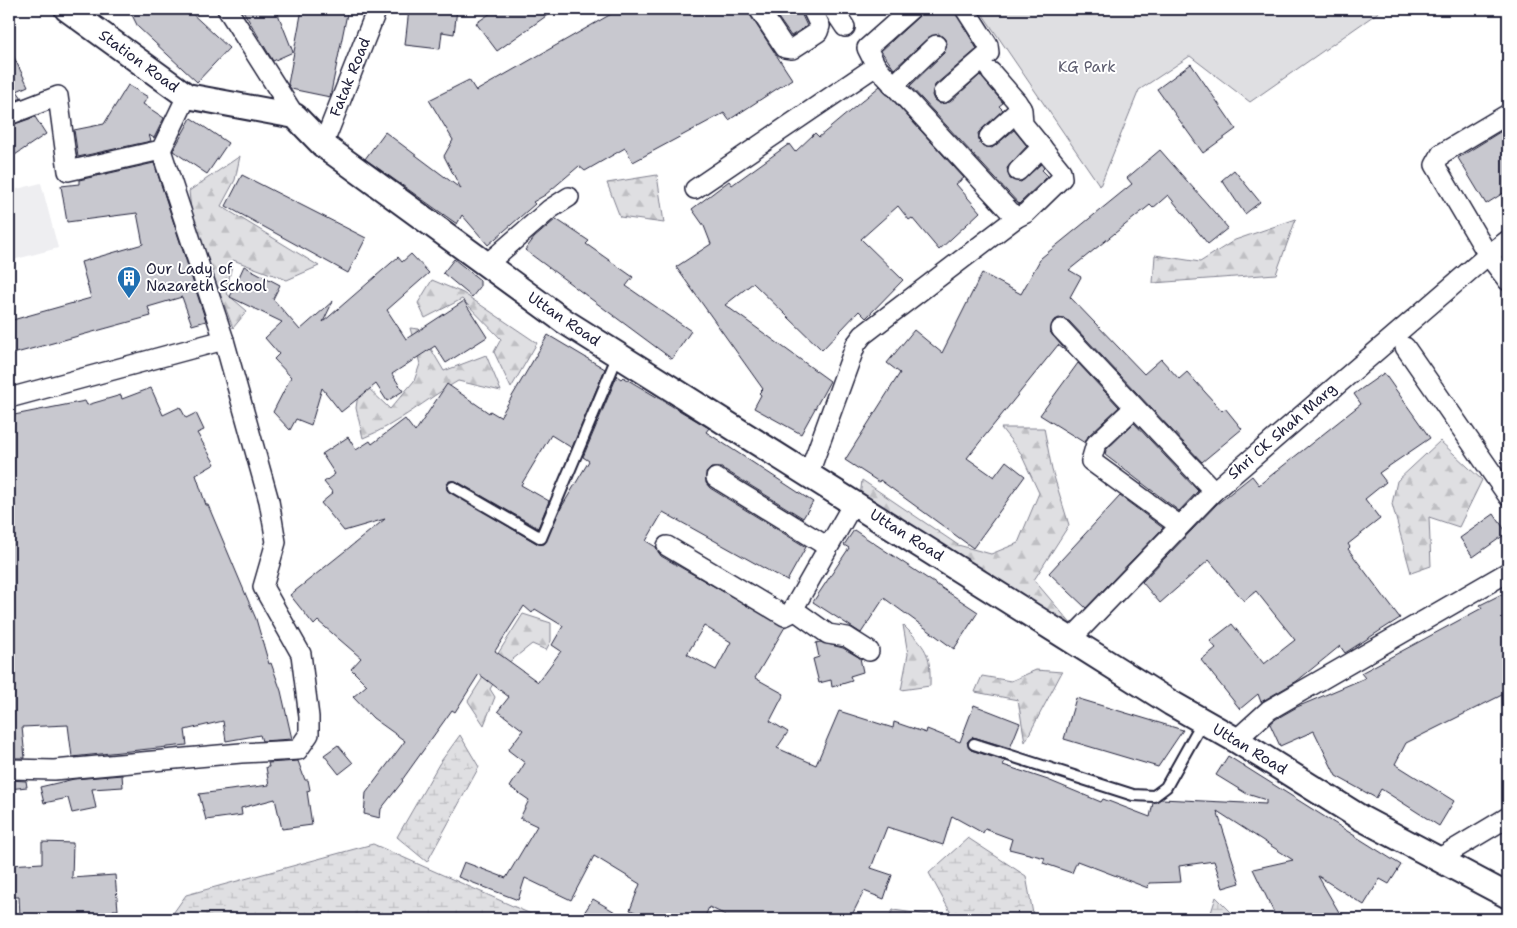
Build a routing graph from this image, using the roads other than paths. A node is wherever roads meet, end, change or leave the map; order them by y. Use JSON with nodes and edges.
{"nodes":[{"id":1,"x":68,"y":9,"type":"edge"},
{"id":2,"x":227,"y":9,"type":"edge"},
{"id":3,"x":377,"y":9,"type":"edge"},
{"id":4,"x":759,"y":9,"type":"edge"},
{"id":5,"x":812,"y":9,"type":"edge"},
{"id":6,"x":833,"y":9,"type":"edge"},
{"id":7,"x":911,"y":9,"type":"edge"},
{"id":8,"x":966,"y":9,"type":"edge"},
{"id":9,"x":845,"y":27,"type":"dead end"},
{"id":10,"x":936,"y":45,"type":"dead end"},
{"id":11,"x":876,"y":66,"type":"junction"},
{"id":12,"x":991,"y":72,"type":"dead end"},
{"id":13,"x":893,"y":86,"type":"junction"},
{"id":14,"x":943,"y":93,"type":"dead end"},
{"id":15,"x":187,"y":96,"type":"junction"},
{"id":16,"x":1021,"y":108,"type":"junction"},
{"id":17,"x":1508,"y":114,"type":"edge"},
{"id":18,"x":9,"y":115,"type":"edge"},
{"id":19,"x":294,"y":116,"type":"junction"},
{"id":20,"x":989,"y":137,"type":"dead end"},
{"id":21,"x":323,"y":145,"type":"junction"},
{"id":22,"x":1042,"y":148,"type":"junction"},
{"id":23,"x":161,"y":150,"type":"junction"},
{"id":24,"x":1018,"y":171,"type":"dead end"},
{"id":25,"x":695,"y":189,"type":"dead end"},
{"id":26,"x":569,"y":197,"type":"dead end"},
{"id":27,"x":1016,"y":218,"type":"junction"},
{"id":28,"x":1508,"y":240,"type":"edge"},
{"id":29,"x":1488,"y":255,"type":"junction"},
{"id":30,"x":487,"y":264,"type":"junction"},
{"id":31,"x":1508,"y":280,"type":"edge"},
{"id":32,"x":1061,"y":329,"type":"dead end"},
{"id":33,"x":224,"y":340,"type":"junction"},
{"id":34,"x":1405,"y":347,"type":"dead end"},
{"id":35,"x":618,"y":354,"type":"junction"},
{"id":36,"x":9,"y":398,"type":"edge"},
{"id":37,"x":1134,"y":408,"type":"junction"},
{"id":38,"x":809,"y":473,"type":"junction"},
{"id":39,"x":716,"y":478,"type":"dead end"},
{"id":40,"x":453,"y":487,"type":"dead end"},
{"id":41,"x":1214,"y":491,"type":"junction"},
{"id":42,"x":1508,"y":496,"type":"edge"},
{"id":43,"x":854,"y":502,"type":"junction"},
{"id":44,"x":1180,"y":526,"type":"junction"},
{"id":45,"x":667,"y":546,"type":"dead end"},
{"id":46,"x":828,"y":547,"type":"junction"},
{"id":47,"x":1508,"y":572,"type":"edge"},
{"id":48,"x":793,"y":609,"type":"junction"},
{"id":49,"x":1071,"y":639,"type":"junction"},
{"id":50,"x":869,"y":651,"type":"dead end"},
{"id":51,"x":1204,"y":721,"type":"junction"},
{"id":52,"x":1236,"y":740,"type":"junction"},
{"id":53,"x":974,"y":744,"type":"dead end"},
{"id":54,"x":9,"y":769,"type":"edge"},
{"id":55,"x":1508,"y":817,"type":"edge"},
{"id":56,"x":1438,"y":858,"type":"junction"},
{"id":57,"x":1508,"y":896,"type":"edge"}],
"edges":[{"from":1,"to":15,"type":"street","name":"Station Road"},
{"from":2,"to":19,"type":"street"},
{"from":3,"to":21,"type":"street","name":"Fatak Road"},
{"from":4,"to":5,"type":"street"},
{"from":6,"to":9,"type":"street"},
{"from":7,"to":11,"type":"street"},
{"from":8,"to":14,"type":"street"},
{"from":10,"to":13,"type":"street"},
{"from":11,"to":13,"type":"street"},
{"from":11,"to":25,"type":"street"},
{"from":12,"to":16,"type":"street"},
{"from":13,"to":27,"type":"street"},
{"from":15,"to":19,"type":"street","name":"Station Road"},
{"from":15,"to":23,"type":"street"},
{"from":16,"to":20,"type":"street"},
{"from":16,"to":22,"type":"street"},
{"from":17,"to":29,"type":"street"},
{"from":18,"to":23,"type":"street"},
{"from":19,"to":21,"type":"street"},
{"from":21,"to":30,"type":"street","name":"Uttan Road"},
{"from":22,"to":24,"type":"street"},
{"from":22,"to":27,"type":"street"},
{"from":23,"to":33,"type":"street"},
{"from":26,"to":30,"type":"street"},
{"from":27,"to":38,"type":"street"},
{"from":28,"to":29,"type":"street","name":"Shri CK Shah Marg"},
{"from":29,"to":31,"type":"street"},
{"from":29,"to":41,"type":"street","name":"Shri CK Shah Marg"},
{"from":30,"to":35,"type":"street","name":"Uttan Road"},
{"from":32,"to":37,"type":"street"},
{"from":33,"to":36,"type":"street"},
{"from":33,"to":54,"type":"street"},
{"from":34,"to":42,"type":"street"},
{"from":35,"to":38,"type":"street","name":"Uttan Road"},
{"from":35,"to":40,"type":"lane"},
{"from":37,"to":41,"type":"street"},
{"from":37,"to":44,"type":"street"},
{"from":38,"to":43,"type":"street","name":"Uttan Road"},
{"from":39,"to":46,"type":"street"},
{"from":41,"to":44,"type":"street","name":"Shri CK Shah Marg"},
{"from":43,"to":46,"type":"street"},
{"from":43,"to":49,"type":"street","name":"Uttan Road"},
{"from":44,"to":49,"type":"street","name":"Shri CK Shah Marg"},
{"from":45,"to":48,"type":"street"},
{"from":46,"to":48,"type":"street"},
{"from":47,"to":52,"type":"street"},
{"from":48,"to":50,"type":"street"},
{"from":49,"to":51,"type":"street","name":"Uttan Road"},
{"from":51,"to":52,"type":"street","name":"Uttan Road"},
{"from":51,"to":53,"type":"lane"},
{"from":52,"to":56,"type":"street","name":"Uttan Road"},
{"from":55,"to":56,"type":"street"},
{"from":56,"to":57,"type":"street","name":"Uttan Road"}]}
